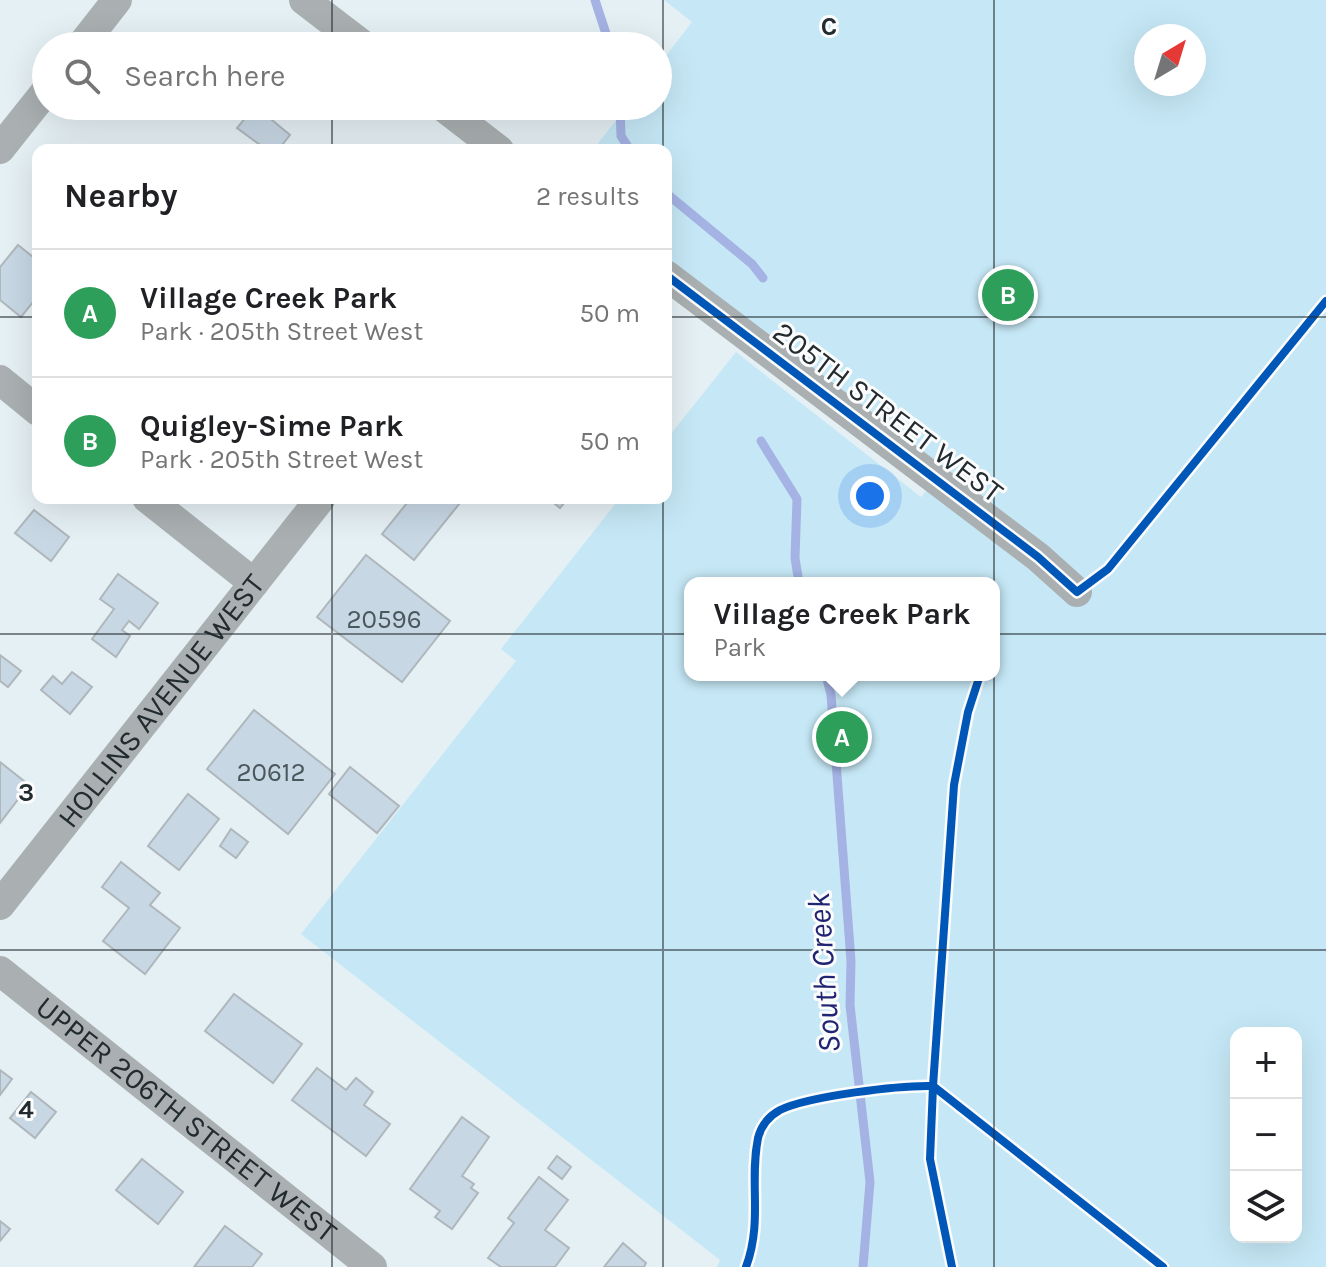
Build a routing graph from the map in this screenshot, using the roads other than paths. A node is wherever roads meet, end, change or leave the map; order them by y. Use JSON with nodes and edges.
{"nodes":[{"id":1,"x":117,"y":0,"type":"edge"},
{"id":2,"x":304,"y":0,"type":"edge"},
{"id":3,"x":92,"y":32,"type":"edge"},
{"id":4,"x":346,"y":32,"type":"edge"},
{"id":5,"x":32,"y":109,"type":"edge"},
{"id":6,"x":460,"y":120,"type":"edge"},
{"id":7,"x":491,"y":144,"type":"edge"},
{"id":8,"x":0,"y":149,"type":"edge"},
{"id":9,"x":672,"y":280,"type":"edge"},
{"id":10,"x":0,"y":380,"type":"edge"},
{"id":11,"x":32,"y":406,"type":"edge"},
{"id":12,"x":155,"y":504,"type":"edge"},
{"id":13,"x":316,"y":504,"type":"edge"},
{"id":14,"x":254,"y":583,"type":"junction"},
{"id":15,"x":1077,"y":592,"type":"dead end"},
{"id":16,"x":0,"y":905,"type":"edge"},
{"id":17,"x":0,"y":971,"type":"edge"},
{"id":18,"x":361,"y":1264,"type":"edge"}],
"edges":[{"from":1,"to":3,"type":"street"},
{"from":2,"to":4,"type":"street"},
{"from":5,"to":8,"type":"street"},
{"from":6,"to":7,"type":"street"},
{"from":9,"to":15,"type":"street","name":"205TH STREET WEST"},
{"from":10,"to":11,"type":"street"},
{"from":12,"to":14,"type":"street"},
{"from":13,"to":14,"type":"street","name":"HOLLINS AVENUE WEST"},
{"from":14,"to":16,"type":"street","name":"HOLLINS AVENUE WEST"},
{"from":17,"to":18,"type":"street","name":"UPPER 206TH STREET WEST"}]}
